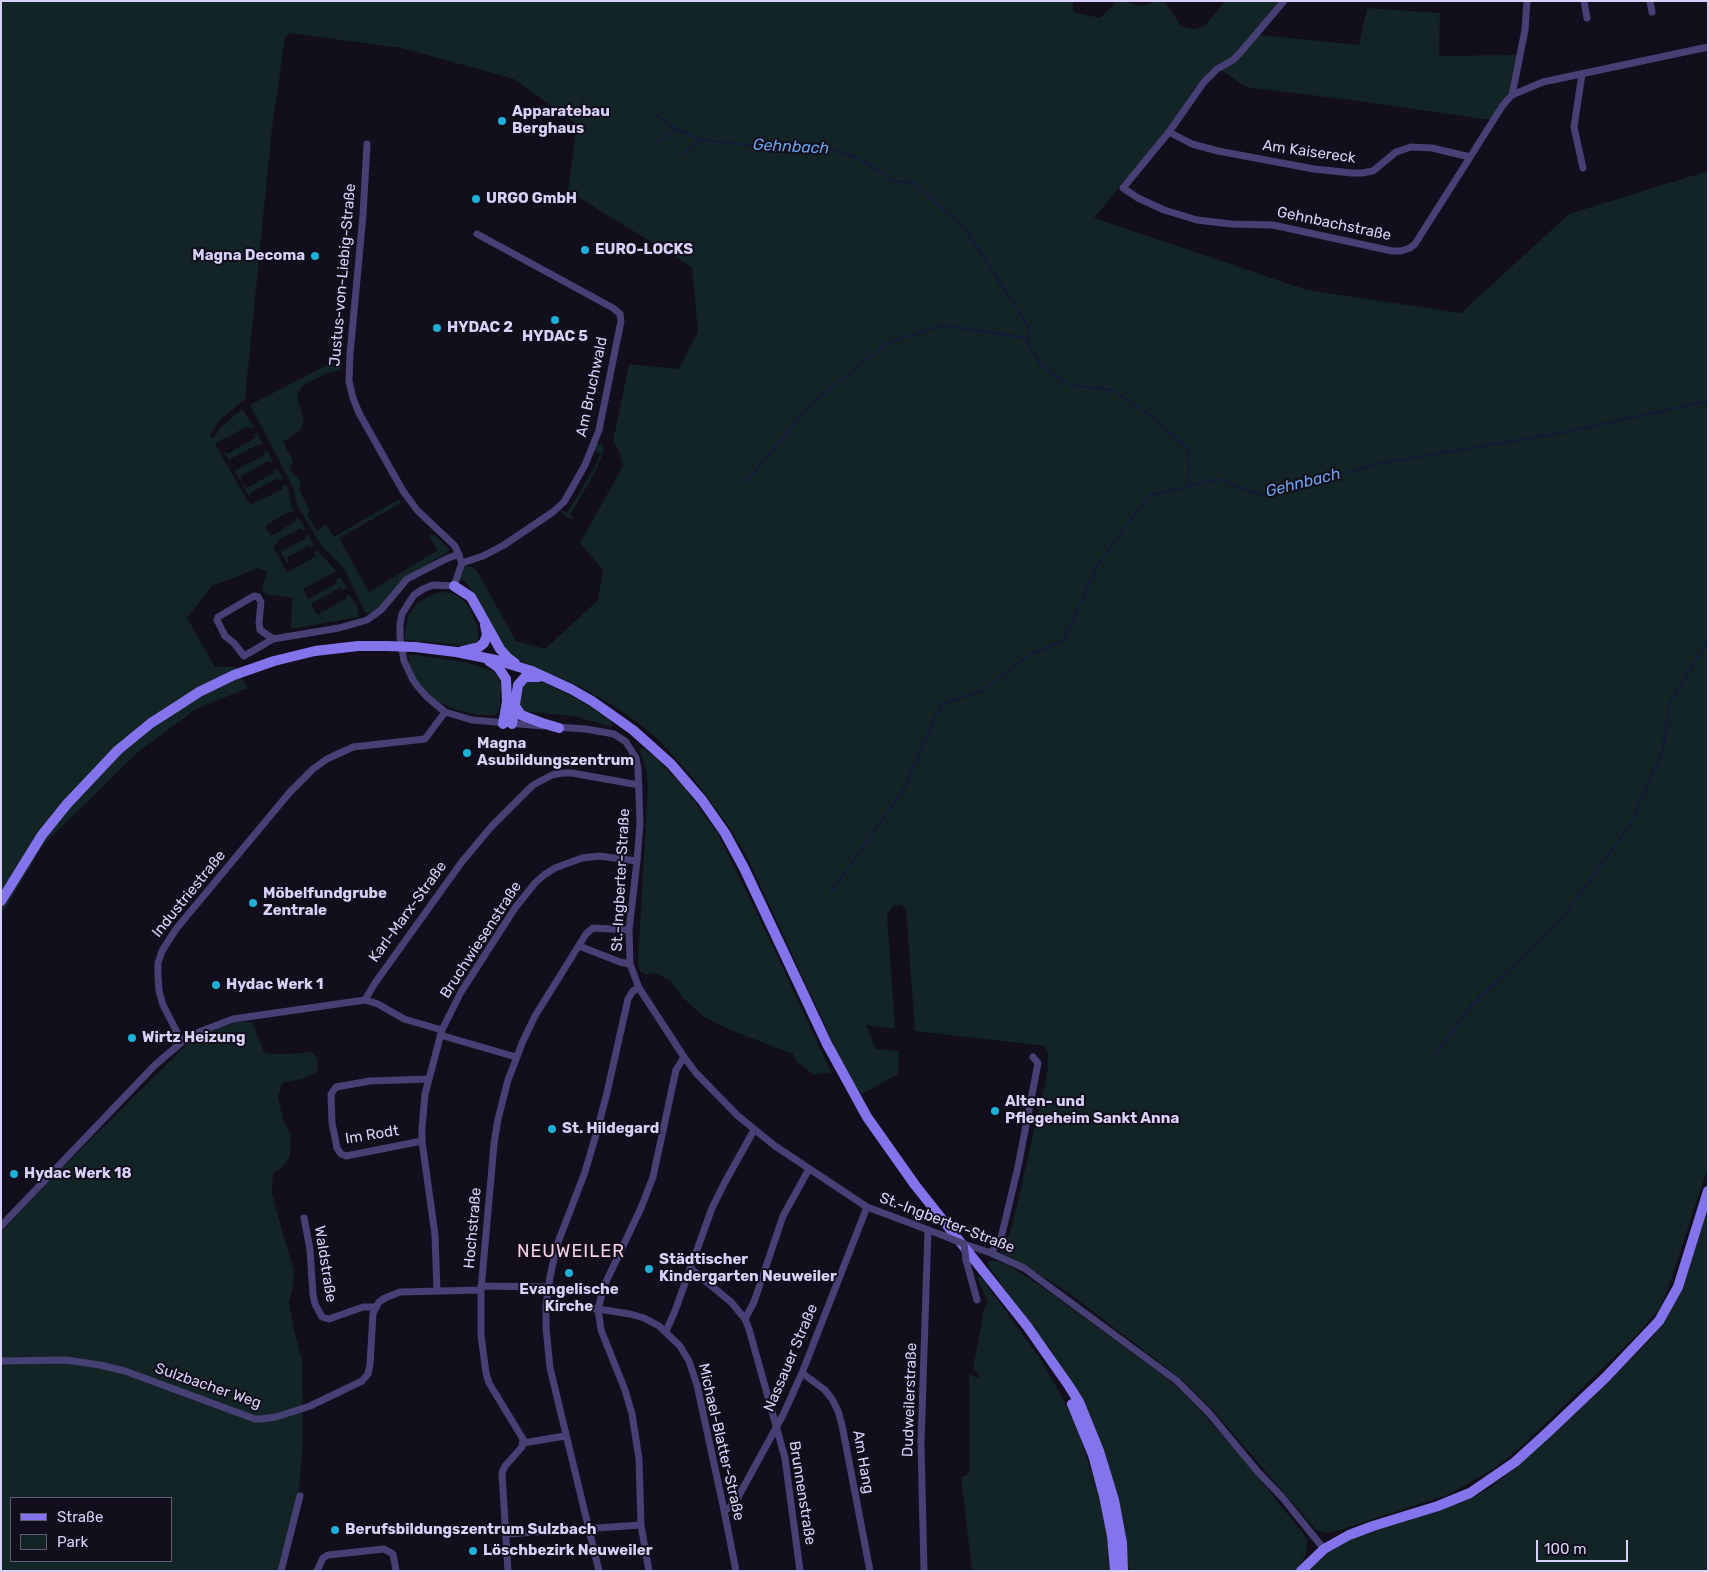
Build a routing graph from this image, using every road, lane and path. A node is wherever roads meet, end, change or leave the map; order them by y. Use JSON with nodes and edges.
{"nodes":[{"id":1,"x":1284,"y":1,"type":"edge"},
{"id":2,"x":1527,"y":1,"type":"edge"},
{"id":3,"x":1584,"y":1,"type":"edge"},
{"id":4,"x":1650,"y":1,"type":"edge"},
{"id":5,"x":1652,"y":12,"type":"dead end"},
{"id":6,"x":1587,"y":18,"type":"dead end"},
{"id":7,"x":1708,"y":46,"type":"edge"},
{"id":8,"x":1582,"y":74,"type":"junction"},
{"id":9,"x":1512,"y":95,"type":"junction"},
{"id":10,"x":1169,"y":132,"type":"junction"},
{"id":11,"x":367,"y":144,"type":"dead end"},
{"id":12,"x":1470,"y":157,"type":"junction"},
{"id":13,"x":1584,"y":168,"type":"dead end"},
{"id":14,"x":477,"y":234,"type":"dead end"},
{"id":15,"x":458,"y":554,"type":"junction"},
{"id":16,"x":462,"y":563,"type":"junction"},
{"id":17,"x":454,"y":586,"type":"junction"},
{"id":18,"x":484,"y":620,"type":"junction"},
{"id":19,"x":273,"y":639,"type":"junction"},
{"id":20,"x":456,"y":652,"type":"junction"},
{"id":21,"x":482,"y":657,"type":"junction"},
{"id":22,"x":522,"y":668,"type":"junction"},
{"id":23,"x":548,"y":678,"type":"junction"},
{"id":24,"x":514,"y":706,"type":"junction"},
{"id":25,"x":445,"y":712,"type":"junction"},
{"id":26,"x":508,"y":724,"type":"junction"},
{"id":27,"x":559,"y":728,"type":"junction"},
{"id":28,"x":639,"y":785,"type":"junction"},
{"id":29,"x":637,"y":861,"type":"junction"},
{"id":30,"x":1,"y":901,"type":"edge"},
{"id":31,"x":629,"y":930,"type":"junction"},
{"id":32,"x":579,"y":946,"type":"junction"},
{"id":33,"x":630,"y":964,"type":"junction"},
{"id":34,"x":639,"y":988,"type":"junction"},
{"id":35,"x":365,"y":1000,"type":"junction"},
{"id":36,"x":441,"y":1032,"type":"junction"},
{"id":37,"x":182,"y":1042,"type":"junction"},
{"id":38,"x":516,"y":1057,"type":"junction"},
{"id":39,"x":684,"y":1057,"type":"junction"},
{"id":40,"x":1033,"y":1057,"type":"dead end"},
{"id":41,"x":429,"y":1079,"type":"junction"},
{"id":42,"x":754,"y":1130,"type":"junction"},
{"id":43,"x":422,"y":1141,"type":"junction"},
{"id":44,"x":809,"y":1169,"type":"junction"},
{"id":45,"x":1708,"y":1191,"type":"edge"},
{"id":46,"x":867,"y":1207,"type":"junction"},
{"id":47,"x":304,"y":1218,"type":"dead end"},
{"id":48,"x":1,"y":1226,"type":"edge"},
{"id":49,"x":928,"y":1230,"type":"junction"},
{"id":50,"x":964,"y":1244,"type":"junction"},
{"id":51,"x":991,"y":1253,"type":"junction"},
{"id":52,"x":690,"y":1268,"type":"junction"},
{"id":53,"x":481,"y":1288,"type":"junction"},
{"id":54,"x":548,"y":1288,"type":"junction"},
{"id":55,"x":437,"y":1291,"type":"junction"},
{"id":56,"x":977,"y":1300,"type":"dead end"},
{"id":57,"x":546,"y":1306,"type":"junction"},
{"id":58,"x":375,"y":1307,"type":"junction"},
{"id":59,"x":598,"y":1309,"type":"junction"},
{"id":60,"x":745,"y":1319,"type":"junction"},
{"id":61,"x":666,"y":1331,"type":"junction"},
{"id":62,"x":1,"y":1361,"type":"edge"},
{"id":63,"x":802,"y":1373,"type":"junction"},
{"id":64,"x":776,"y":1429,"type":"junction"},
{"id":65,"x":566,"y":1436,"type":"junction"},
{"id":66,"x":523,"y":1443,"type":"junction"},
{"id":67,"x":300,"y":1496,"type":"dead end"},
{"id":68,"x":724,"y":1510,"type":"junction"},
{"id":69,"x":641,"y":1525,"type":"junction"},
{"id":70,"x":589,"y":1528,"type":"junction"},
{"id":71,"x":507,"y":1534,"type":"junction"},
{"id":72,"x":1324,"y":1549,"type":"junction"},
{"id":73,"x":1122,"y":1570,"type":"edge"},
{"id":74,"x":281,"y":1571,"type":"edge"},
{"id":75,"x":317,"y":1571,"type":"edge"},
{"id":76,"x":396,"y":1571,"type":"edge"},
{"id":77,"x":508,"y":1571,"type":"edge"},
{"id":78,"x":599,"y":1571,"type":"edge"},
{"id":79,"x":649,"y":1571,"type":"edge"},
{"id":80,"x":736,"y":1571,"type":"edge"},
{"id":81,"x":800,"y":1571,"type":"edge"},
{"id":82,"x":870,"y":1571,"type":"edge"},
{"id":83,"x":924,"y":1571,"type":"edge"},
{"id":84,"x":1301,"y":1571,"type":"edge"}],
"edges":[{"from":1,"to":10,"type":"street"},
{"from":2,"to":9,"type":"street"},
{"from":3,"to":6,"type":"street"},
{"from":4,"to":5,"type":"street"},
{"from":7,"to":8,"type":"street","name":"Gehnbachstraße"},
{"from":8,"to":9,"type":"street","name":"Gehnbachstraße"},
{"from":8,"to":13,"type":"street"},
{"from":9,"to":12,"type":"street","name":"Gehnbachstraße"},
{"from":10,"to":12,"type":"street","name":"Am Kaisereck"},
{"from":10,"to":12,"type":"street","name":"Gehnbachstraße"},
{"from":11,"to":15,"type":"street","name":"Justus-von-Liebig-Straße"},
{"from":14,"to":16,"type":"street","name":"Am Bruchwald"},
{"from":15,"to":16,"type":"street"},
{"from":15,"to":19,"type":"street"},
{"from":16,"to":17,"type":"street"},
{"from":17,"to":18,"type":"main road"},
{"from":17,"to":25,"type":"street"},
{"from":18,"to":20,"type":"main road"},
{"from":18,"to":22,"type":"main road"},
{"from":19,"to":19,"type":"street"},
{"from":20,"to":21,"type":"main road"},
{"from":20,"to":30,"type":"main road","bridge":true},
{"from":21,"to":22,"type":"main road"},
{"from":21,"to":26,"type":"main road"},
{"from":22,"to":23,"type":"main road"},
{"from":23,"to":24,"type":"main road"},
{"from":23,"to":73,"type":"main road"},
{"from":24,"to":26,"type":"main road"},
{"from":24,"to":27,"type":"main road"},
{"from":25,"to":26,"type":"street","name":"St.-Ingberter-Straße"},
{"from":25,"to":37,"type":"street","name":"Industriestraße"},
{"from":26,"to":27,"type":"street","name":"St.-Ingberter-Straße"},
{"from":27,"to":28,"type":"street","name":"St.-Ingberter-Straße"},
{"from":28,"to":29,"type":"street","name":"St.-Ingberter-Straße"},
{"from":28,"to":35,"type":"street","name":"Karl-Marx-Straße"},
{"from":29,"to":31,"type":"street","name":"St.-Ingberter-Straße"},
{"from":29,"to":36,"type":"street","name":"Bruchwiesenstraße"},
{"from":31,"to":32,"type":"street","name":"Hochstraße"},
{"from":31,"to":33,"type":"street","name":"St.-Ingberter-Straße"},
{"from":32,"to":33,"type":"street"},
{"from":32,"to":38,"type":"street","name":"Hochstraße"},
{"from":33,"to":34,"type":"street","name":"St.-Ingberter-Straße"},
{"from":34,"to":39,"type":"street","name":"St.-Ingberter-Straße"},
{"from":34,"to":54,"type":"street"},
{"from":35,"to":36,"type":"street"},
{"from":35,"to":37,"type":"street"},
{"from":36,"to":38,"type":"street"},
{"from":36,"to":41,"type":"street","name":"Bruchwiesenstraße"},
{"from":37,"to":48,"type":"street"},
{"from":38,"to":53,"type":"street","name":"Hochstraße"},
{"from":39,"to":42,"type":"street","name":"St.-Ingberter-Straße"},
{"from":39,"to":59,"type":"street"},
{"from":40,"to":51,"type":"street"},
{"from":41,"to":43,"type":"street","name":"Bruchwiesenstraße"},
{"from":41,"to":43,"type":"street","name":"Im Rodt"},
{"from":42,"to":44,"type":"street","name":"St.-Ingberter-Straße"},
{"from":42,"to":52,"type":"street"},
{"from":43,"to":55,"type":"street","name":"Bruchwiesenstraße"},
{"from":44,"to":46,"type":"street","name":"St.-Ingberter-Straße"},
{"from":44,"to":60,"type":"street"},
{"from":45,"to":72,"type":"main road"},
{"from":46,"to":49,"type":"street","name":"St.-Ingberter-Straße"},
{"from":46,"to":63,"type":"street","name":"Nassauer Straße"},
{"from":47,"to":58,"type":"street","name":"Waldstraße"},
{"from":49,"to":50,"type":"street","name":"St.-Ingberter-Straße","bridge":true},
{"from":49,"to":83,"type":"street","name":"Dudweilerstraße"},
{"from":50,"to":51,"type":"street","name":"St.-Ingberter-Straße"},
{"from":50,"to":56,"type":"street","bridge":true},
{"from":51,"to":72,"type":"street","name":"St.-Ingberter-Straße"},
{"from":52,"to":60,"type":"street","name":"Brunnenstraße"},
{"from":52,"to":61,"type":"street"},
{"from":53,"to":54,"type":"street"},
{"from":53,"to":55,"type":"street"},
{"from":53,"to":66,"type":"street","name":"Hochstraße"},
{"from":54,"to":57,"type":"street"},
{"from":55,"to":58,"type":"street"},
{"from":57,"to":59,"type":"street","name":"Michael-Blatter-Straße"},
{"from":57,"to":65,"type":"street"},
{"from":58,"to":62,"type":"street","name":"Sulzbacher Weg"},
{"from":59,"to":61,"type":"street","name":"Michael-Blatter-Straße"},
{"from":59,"to":69,"type":"street"},
{"from":60,"to":64,"type":"street","name":"Brunnenstraße"},
{"from":61,"to":68,"type":"street","name":"Michael-Blatter-Straße"},
{"from":63,"to":64,"type":"street","name":"Nassauer Straße"},
{"from":63,"to":82,"type":"street","name":"Am Hang"},
{"from":64,"to":68,"type":"street","name":"Nassauer Straße"},
{"from":64,"to":81,"type":"street","name":"Brunnenstraße"},
{"from":65,"to":66,"type":"street"},
{"from":65,"to":70,"type":"street"},
{"from":66,"to":71,"type":"street"},
{"from":67,"to":74,"type":"street"},
{"from":68,"to":80,"type":"street","name":"Michael-Blatter-Straße"},
{"from":69,"to":70,"type":"street"},
{"from":69,"to":79,"type":"street"},
{"from":70,"to":71,"type":"street"},
{"from":70,"to":78,"type":"street"},
{"from":71,"to":77,"type":"street"},
{"from":72,"to":84,"type":"main road"},
{"from":75,"to":76,"type":"street"}]}
